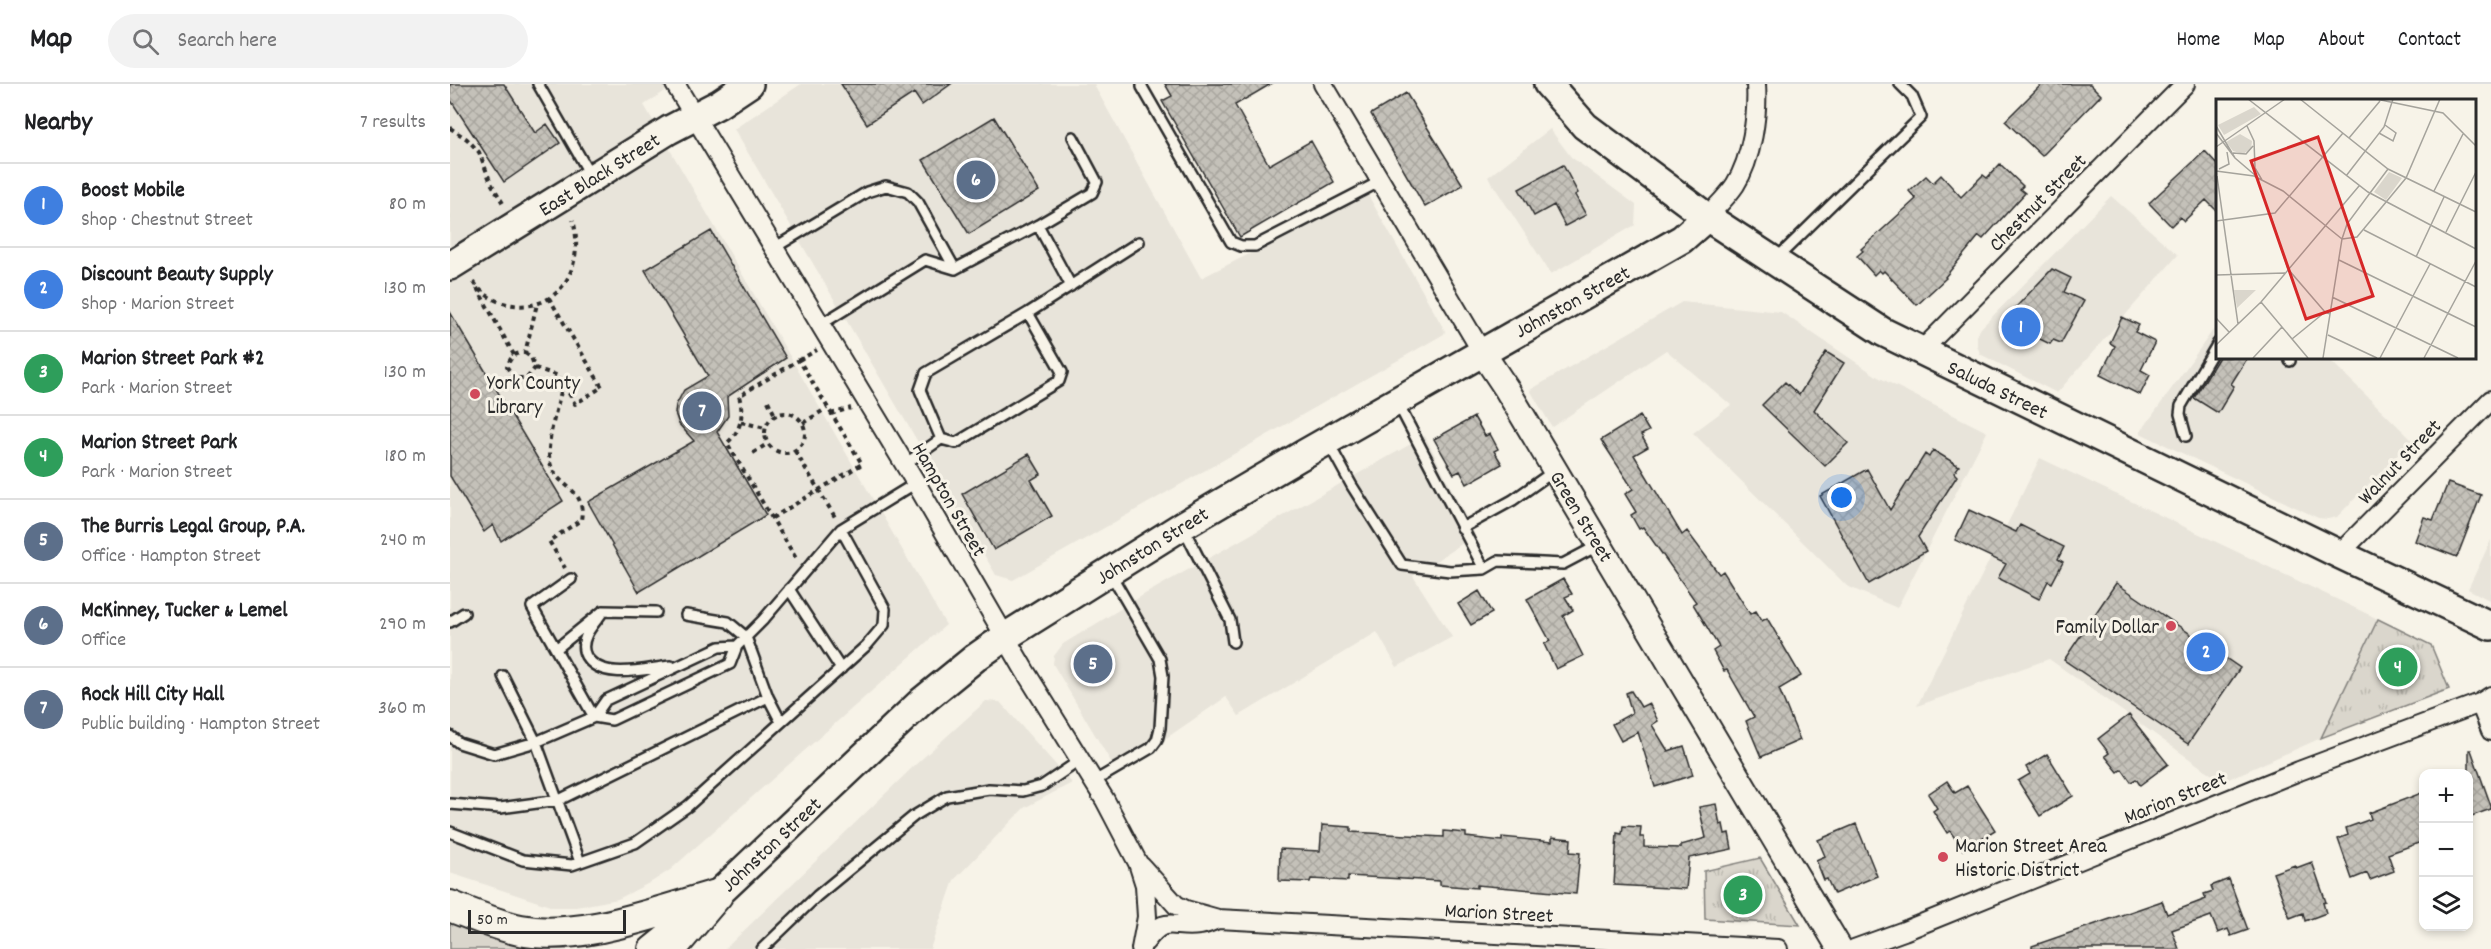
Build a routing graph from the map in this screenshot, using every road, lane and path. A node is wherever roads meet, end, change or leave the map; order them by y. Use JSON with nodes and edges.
{"nodes":[{"id":1,"x":538,"y":84,"type":"edge"},
{"id":2,"x":675,"y":84,"type":"edge"},
{"id":3,"x":749,"y":84,"type":"edge"},
{"id":4,"x":1142,"y":84,"type":"edge"},
{"id":5,"x":1323,"y":84,"type":"edge"},
{"id":6,"x":1548,"y":84,"type":"edge"},
{"id":7,"x":1899,"y":84,"type":"edge"},
{"id":8,"x":2185,"y":84,"type":"edge"},
{"id":9,"x":1760,"y":86,"type":"edge"},
{"id":10,"x":694,"y":117,"type":"junction"},
{"id":11,"x":450,"y":128,"type":"edge"},
{"id":12,"x":1073,"y":137,"type":"dead end"},
{"id":13,"x":593,"y":178,"type":"junction"},
{"id":14,"x":1379,"y":182,"type":"junction"},
{"id":15,"x":1707,"y":218,"type":"junction"},
{"id":16,"x":573,"y":220,"type":"dead end"},
{"id":17,"x":517,"y":225,"type":"junction"},
{"id":18,"x":1038,"y":225,"type":"junction"},
{"id":19,"x":1138,"y":242,"type":"dead end"},
{"id":20,"x":774,"y":248,"type":"junction"},
{"id":21,"x":1773,"y":261,"type":"junction"},
{"id":22,"x":450,"y":266,"type":"edge"},
{"id":23,"x":955,"y":270,"type":"junction"},
{"id":24,"x":1071,"y":285,"type":"junction"},
{"id":25,"x":549,"y":298,"type":"junction"},
{"id":26,"x":537,"y":304,"type":"junction"},
{"id":27,"x":1028,"y":313,"type":"junction"},
{"id":28,"x":820,"y":325,"type":"junction"},
{"id":29,"x":2216,"y":347,"type":"edge"},
{"id":30,"x":1921,"y":351,"type":"junction"},
{"id":31,"x":1482,"y":352,"type":"junction"},
{"id":32,"x":525,"y":353,"type":"junction"},
{"id":33,"x":514,"y":355,"type":"junction"},
{"id":34,"x":535,"y":368,"type":"junction"},
{"id":35,"x":563,"y":383,"type":"junction"},
{"id":36,"x":2491,"y":400,"type":"edge"},
{"id":37,"x":768,"y":401,"type":"dead end"},
{"id":38,"x":1396,"y":402,"type":"junction"},
{"id":39,"x":827,"y":408,"type":"junction"},
{"id":40,"x":775,"y":416,"type":"junction"},
{"id":41,"x":741,"y":422,"type":"junction"},
{"id":42,"x":802,"y":423,"type":"junction"},
{"id":43,"x":765,"y":428,"type":"junction"},
{"id":44,"x":2186,"y":436,"type":"dead end"},
{"id":45,"x":941,"y":439,"type":"junction"},
{"id":46,"x":1328,"y":441,"type":"junction"},
{"id":47,"x":767,"y":444,"type":"junction"},
{"id":48,"x":795,"y":451,"type":"junction"},
{"id":49,"x":753,"y":453,"type":"dead end"},
{"id":50,"x":905,"y":464,"type":"junction"},
{"id":51,"x":1555,"y":471,"type":"junction"},
{"id":52,"x":916,"y":483,"type":"junction"},
{"id":53,"x":819,"y":490,"type":"junction"},
{"id":54,"x":772,"y":518,"type":"junction"},
{"id":55,"x":1182,"y":526,"type":"junction"},
{"id":56,"x":1462,"y":528,"type":"junction"},
{"id":57,"x":842,"y":529,"type":"junction"},
{"id":58,"x":1599,"y":545,"type":"junction"},
{"id":59,"x":2339,"y":555,"type":"junction"},
{"id":60,"x":1484,"y":569,"type":"junction"},
{"id":61,"x":1109,"y":571,"type":"junction"},
{"id":62,"x":804,"y":572,"type":"junction"},
{"id":63,"x":572,"y":579,"type":"joint"},
{"id":64,"x":789,"y":590,"type":"junction"},
{"id":65,"x":603,"y":611,"type":"junction"},
{"id":66,"x":656,"y":612,"type":"dead end"},
{"id":67,"x":464,"y":613,"type":"dead end"},
{"id":68,"x":686,"y":615,"type":"dead end"},
{"id":69,"x":450,"y":622,"type":"edge"},
{"id":70,"x":2491,"y":626,"type":"edge"},
{"id":71,"x":747,"y":637,"type":"junction"},
{"id":72,"x":1005,"y":637,"type":"junction"},
{"id":73,"x":1233,"y":642,"type":"dead end"},
{"id":74,"x":737,"y":646,"type":"junction"},
{"id":75,"x":556,"y":649,"type":"junction"},
{"id":76,"x":677,"y":666,"type":"junction"},
{"id":77,"x":841,"y":669,"type":"junction"},
{"id":78,"x":502,"y":676,"type":"dead end"},
{"id":79,"x":768,"y":697,"type":"junction"},
{"id":80,"x":2486,"y":699,"type":"edge"},
{"id":81,"x":594,"y":717,"type":"junction"},
{"id":82,"x":781,"y":723,"type":"junction"},
{"id":83,"x":2491,"y":731,"type":"edge"},
{"id":84,"x":450,"y":736,"type":"edge"},
{"id":85,"x":536,"y":742,"type":"junction"},
{"id":86,"x":1079,"y":760,"type":"junction"},
{"id":87,"x":1093,"y":782,"type":"junction"},
{"id":88,"x":559,"y":800,"type":"junction"},
{"id":89,"x":450,"y":804,"type":"edge"},
{"id":90,"x":450,"y":832,"type":"edge"},
{"id":91,"x":580,"y":862,"type":"junction"},
{"id":92,"x":1138,"y":863,"type":"junction"},
{"id":93,"x":717,"y":895,"type":"junction"},
{"id":94,"x":450,"y":906,"type":"edge"},
{"id":95,"x":1218,"y":919,"type":"junction"},
{"id":96,"x":1142,"y":945,"type":"edge"},
{"id":97,"x":651,"y":949,"type":"edge"},
{"id":98,"x":671,"y":949,"type":"edge"},
{"id":99,"x":762,"y":949,"type":"edge"},
{"id":100,"x":1778,"y":949,"type":"edge"},
{"id":101,"x":1840,"y":949,"type":"edge"},
{"id":102,"x":1854,"y":949,"type":"edge"}],
"edges":[{"from":1,"to":13,"type":"lane"},
{"from":2,"to":10,"type":"street","name":"Hampton Street"},
{"from":3,"to":10,"type":"main road","name":"East Black Street"},
{"from":4,"to":14,"type":"lane"},
{"from":5,"to":14,"type":"street","name":"Green Street"},
{"from":6,"to":15,"type":"main road","name":"Saluda Street"},
{"from":7,"to":21,"type":"lane"},
{"from":8,"to":30,"type":"street","name":"Chestnut Street"},
{"from":9,"to":15,"type":"street"},
{"from":10,"to":13,"type":"main road","name":"East Black Street"},
{"from":10,"to":20,"type":"street","name":"Hampton Street"},
{"from":11,"to":17,"type":"path"},
{"from":12,"to":18,"type":"lane"},
{"from":13,"to":17,"type":"main road","name":"East Black Street"},
{"from":14,"to":31,"type":"street","name":"Green Street"},
{"from":15,"to":21,"type":"main road","name":"Saluda Street"},
{"from":15,"to":31,"type":"main road","name":"Johnston Street"},
{"from":16,"to":25,"type":"path"},
{"from":17,"to":22,"type":"main road","name":"East Black Street"},
{"from":18,"to":23,"type":"lane"},
{"from":18,"to":24,"type":"lane"},
{"from":19,"to":24,"type":"lane"},
{"from":20,"to":23,"type":"lane"},
{"from":20,"to":28,"type":"street","name":"Hampton Street"},
{"from":21,"to":30,"type":"main road","name":"Saluda Street"},
{"from":23,"to":28,"type":"lane"},
{"from":24,"to":27,"type":"lane"},
{"from":25,"to":26,"type":"path"},
{"from":25,"to":35,"type":"path"},
{"from":26,"to":32,"type":"path"},
{"from":26,"to":33,"type":"path"},
{"from":27,"to":45,"type":"lane"},
{"from":27,"to":45,"type":"lane"},
{"from":28,"to":50,"type":"street","name":"Hampton Street"},
{"from":29,"to":44,"type":"lane"},
{"from":30,"to":59,"type":"main road","name":"Saluda Street"},
{"from":31,"to":38,"type":"main road","name":"Johnston Street"},
{"from":31,"to":51,"type":"street","name":"Green Street"},
{"from":32,"to":33,"type":"path"},
{"from":32,"to":34,"type":"path"},
{"from":33,"to":34,"type":"path"},
{"from":34,"to":35,"type":"path"},
{"from":35,"to":63,"type":"path"},
{"from":36,"to":59,"type":"street","name":"Walnut Street"},
{"from":37,"to":40,"type":"path"},
{"from":38,"to":46,"type":"main road","name":"Johnston Street"},
{"from":38,"to":56,"type":"lane"},
{"from":39,"to":41,"type":"path"},
{"from":39,"to":42,"type":"path"},
{"from":39,"to":53,"type":"path"},
{"from":40,"to":42,"type":"path"},
{"from":40,"to":43,"type":"path"},
{"from":41,"to":43,"type":"path"},
{"from":41,"to":54,"type":"path"},
{"from":42,"to":48,"type":"path"},
{"from":43,"to":47,"type":"path"},
{"from":45,"to":50,"type":"lane"},
{"from":46,"to":55,"type":"main road","name":"Johnston Street"},
{"from":46,"to":60,"type":"lane"},
{"from":47,"to":48,"type":"path"},
{"from":47,"to":49,"type":"path"},
{"from":48,"to":53,"type":"path"},
{"from":50,"to":52,"type":"street","name":"Hampton Street"},
{"from":51,"to":56,"type":"lane"},
{"from":51,"to":58,"type":"street","name":"Green Street"},
{"from":52,"to":57,"type":"lane"},
{"from":52,"to":72,"type":"street","name":"Hampton Street"},
{"from":53,"to":54,"type":"path"},
{"from":53,"to":57,"type":"path"},
{"from":54,"to":62,"type":"path"},
{"from":55,"to":61,"type":"main road","name":"Johnston Street"},
{"from":55,"to":73,"type":"lane"},
{"from":56,"to":60,"type":"lane"},
{"from":57,"to":62,"type":"lane"},
{"from":57,"to":77,"type":"lane"},
{"from":58,"to":60,"type":"lane"},
{"from":58,"to":101,"type":"street","name":"Green Street"},
{"from":59,"to":70,"type":"main road","name":"Saluda Street"},
{"from":61,"to":72,"type":"main road","name":"Johnston Street"},
{"from":61,"to":87,"type":"lane"},
{"from":62,"to":64,"type":"lane"},
{"from":63,"to":75,"type":"lane"},
{"from":64,"to":71,"type":"lane"},
{"from":64,"to":77,"type":"lane"},
{"from":65,"to":66,"type":"lane"},
{"from":65,"to":75,"type":"lane"},
{"from":65,"to":76,"type":"lane"},
{"from":67,"to":69,"type":"lane"},
{"from":68,"to":71,"type":"lane"},
{"from":71,"to":74,"type":"lane"},
{"from":71,"to":79,"type":"lane"},
{"from":72,"to":86,"type":"street","name":"Hampton Street"},
{"from":72,"to":93,"type":"main road","name":"Johnston Street"},
{"from":74,"to":76,"type":"lane"},
{"from":74,"to":81,"type":"lane"},
{"from":75,"to":81,"type":"lane"},
{"from":76,"to":81,"type":"lane"},
{"from":77,"to":82,"type":"lane"},
{"from":78,"to":85,"type":"lane"},
{"from":79,"to":82,"type":"lane"},
{"from":79,"to":88,"type":"lane"},
{"from":80,"to":83,"type":"street"},
{"from":80,"to":102,"type":"street","name":"Marion Street"},
{"from":81,"to":85,"type":"lane"},
{"from":82,"to":91,"type":"lane"},
{"from":84,"to":85,"type":"lane"},
{"from":85,"to":88,"type":"lane"},
{"from":86,"to":87,"type":"street","name":"Hampton Street"},
{"from":86,"to":99,"type":"lane"},
{"from":87,"to":92,"type":"street","name":"Hampton Street"},
{"from":88,"to":89,"type":"lane"},
{"from":88,"to":91,"type":"lane"},
{"from":90,"to":91,"type":"lane"},
{"from":92,"to":95,"type":"street","name":"Marion Street"},
{"from":92,"to":96,"type":"street","name":"Hampton Street"},
{"from":93,"to":94,"type":"main road"},
{"from":93,"to":97,"type":"street","name":"Johnston Street"},
{"from":93,"to":98,"type":"main road"},
{"from":95,"to":96,"type":"street","name":"Marion Street"},
{"from":95,"to":100,"type":"street","name":"Marion Street"}]}
